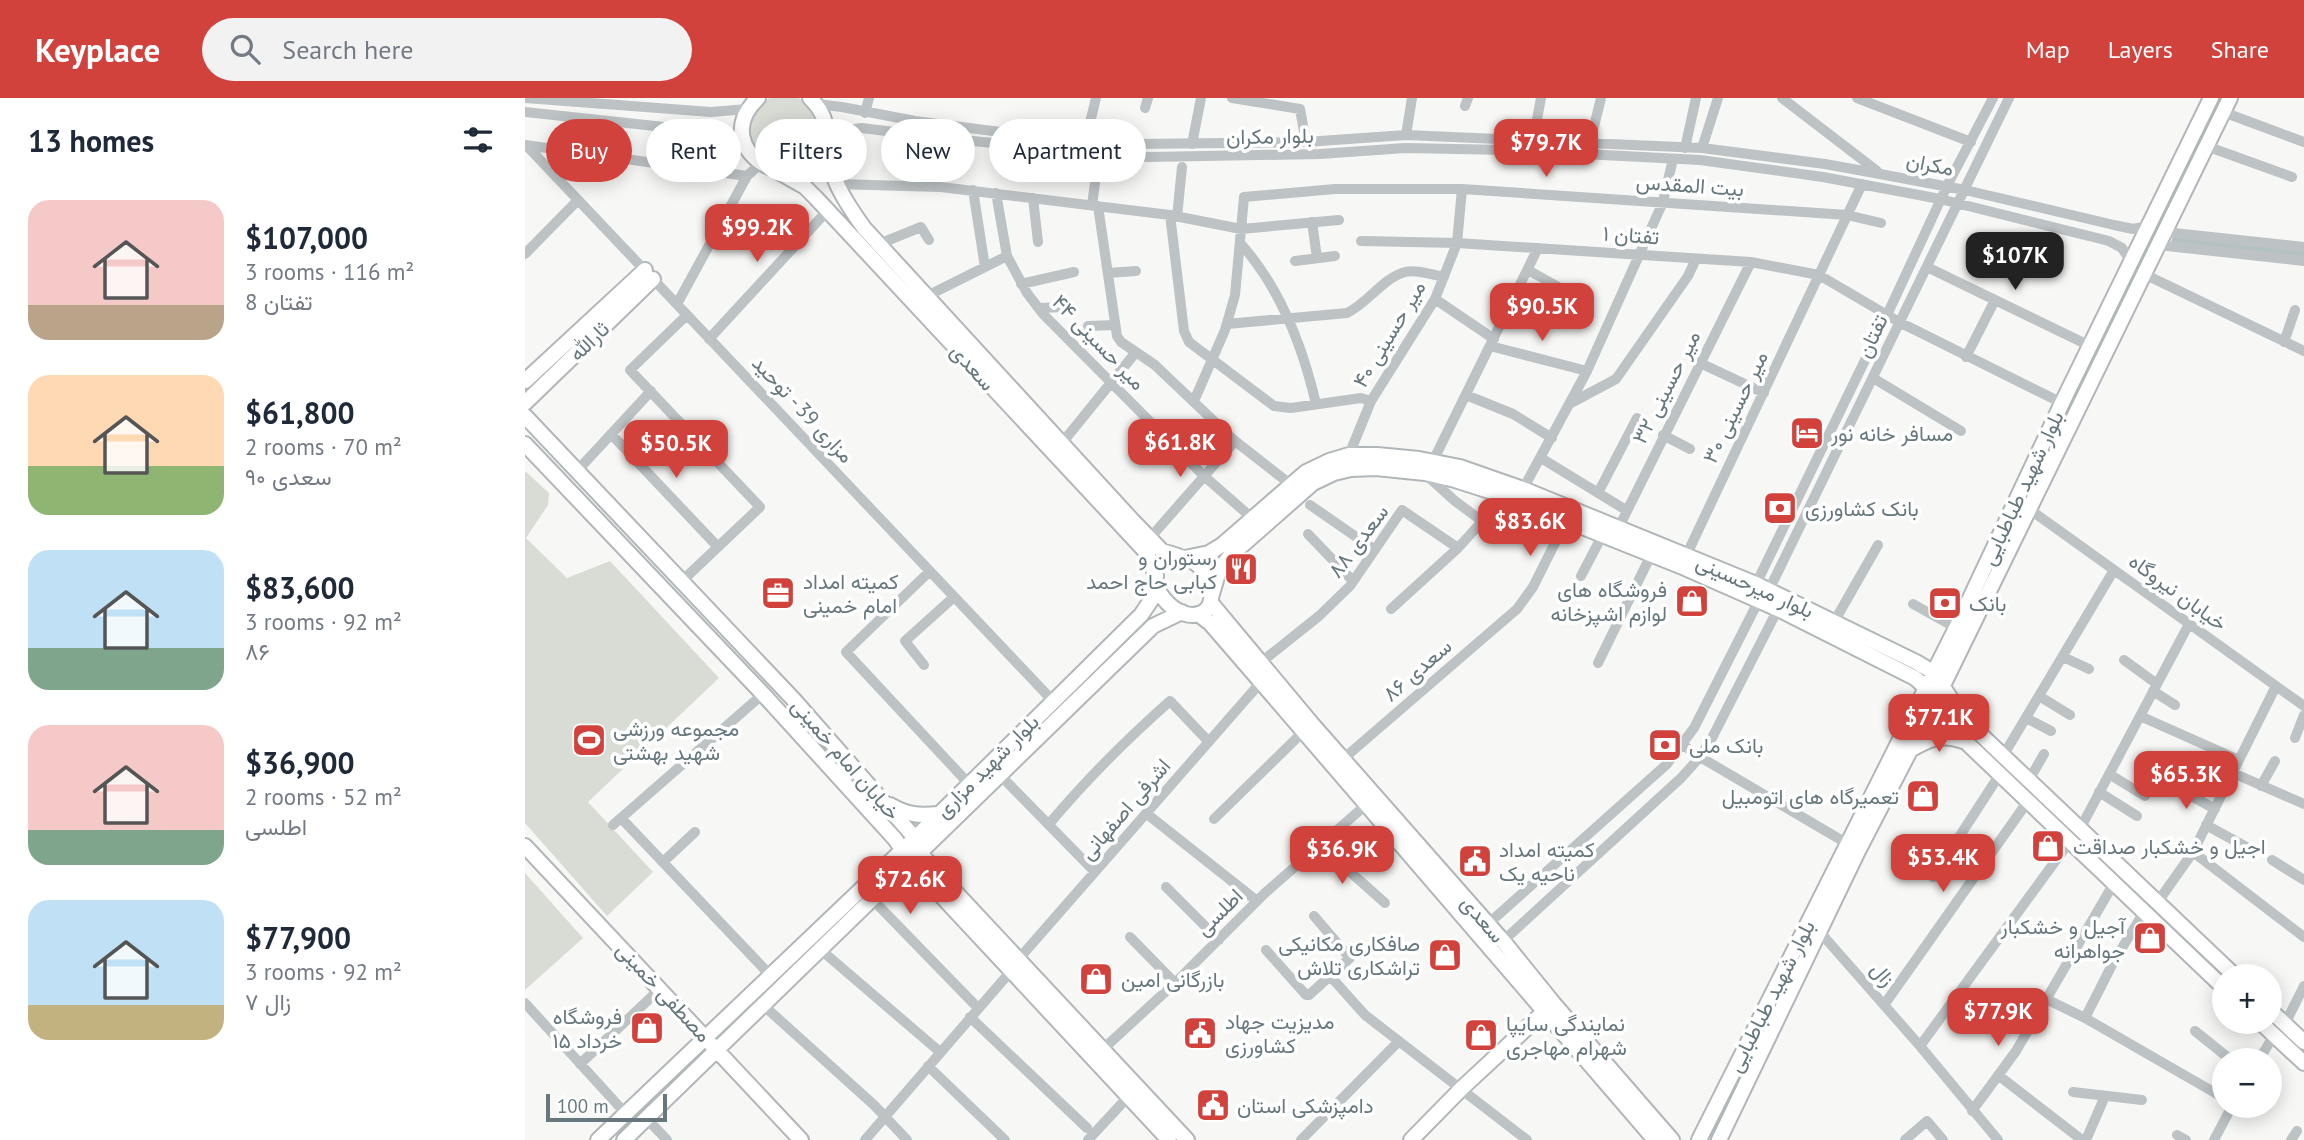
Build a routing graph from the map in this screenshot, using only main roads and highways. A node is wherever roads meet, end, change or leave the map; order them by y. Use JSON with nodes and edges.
{"nodes":[{"id":1,"x":2211,"y":98,"type":"edge"},
{"id":2,"x":2230,"y":98,"type":"edge"},
{"id":3,"x":813,"y":101,"type":"edge"},
{"id":4,"x":753,"y":104,"type":"edge"},
{"id":5,"x":822,"y":119,"type":"edge"},
{"id":6,"x":2191,"y":140,"type":"junction"},
{"id":7,"x":2206,"y":146,"type":"junction"},
{"id":8,"x":755,"y":158,"type":"edge"},
{"id":9,"x":796,"y":182,"type":"edge"},
{"id":10,"x":835,"y":182,"type":"edge"},
{"id":11,"x":525,"y":381,"type":"edge"},
{"id":12,"x":525,"y":403,"type":"edge"},
{"id":13,"x":525,"y":416,"type":"edge"},
{"id":14,"x":526,"y":446,"type":"edge"},
{"id":15,"x":1181,"y":557,"type":"junction"},
{"id":16,"x":1157,"y":583,"type":"junction"},
{"id":17,"x":1761,"y":591,"type":"junction"},
{"id":18,"x":1211,"y":598,"type":"junction"},
{"id":19,"x":1182,"y":612,"type":"junction"},
{"id":20,"x":1198,"y":614,"type":"junction"},
{"id":21,"x":1851,"y":638,"type":"junction"},
{"id":22,"x":1933,"y":672,"type":"junction"},
{"id":23,"x":1943,"y":685,"type":"junction"},
{"id":24,"x":1926,"y":687,"type":"junction"},
{"id":25,"x":1935,"y":701,"type":"junction"},
{"id":26,"x":1962,"y":715,"type":"junction"},
{"id":27,"x":1952,"y":727,"type":"junction"},
{"id":28,"x":1967,"y":743,"type":"junction"},
{"id":29,"x":1909,"y":751,"type":"junction"},
{"id":30,"x":883,"y":801,"type":"junction"},
{"id":31,"x":938,"y":814,"type":"junction"},
{"id":32,"x":525,"y":846,"type":"edge"},
{"id":33,"x":1853,"y":847,"type":"junction"},
{"id":34,"x":912,"y":850,"type":"junction"},
{"id":35,"x":2222,"y":964,"type":"edge"},
{"id":36,"x":1014,"y":966,"type":"junction"},
{"id":37,"x":2212,"y":976,"type":"edge"},
{"id":38,"x":1545,"y":1011,"type":"junction"},
{"id":39,"x":2282,"y":1021,"type":"edge"},
{"id":40,"x":2273,"y":1034,"type":"edge"},
{"id":41,"x":707,"y":1038,"type":"junction"},
{"id":42,"x":2304,"y":1042,"type":"edge"},
{"id":43,"x":717,"y":1050,"type":"junction"},
{"id":44,"x":2304,"y":1063,"type":"edge"},
{"id":45,"x":1418,"y":1138,"type":"edge"},
{"id":46,"x":1167,"y":1139,"type":"edge"},
{"id":47,"x":599,"y":1140,"type":"edge"},
{"id":48,"x":624,"y":1140,"type":"edge"},
{"id":49,"x":801,"y":1140,"type":"edge"},
{"id":50,"x":1187,"y":1140,"type":"edge"},
{"id":51,"x":1655,"y":1140,"type":"edge"},
{"id":52,"x":1672,"y":1140,"type":"edge"},
{"id":53,"x":1699,"y":1140,"type":"edge"},
{"id":54,"x":1719,"y":1140,"type":"edge"}],
"edges":[{"from":1,"to":6,"type":"main road","name":"بلوار شهید طباطبایی"},
{"from":2,"to":7,"type":"main road","name":"بلوار شهید طباطبایی"},
{"from":3,"to":5,"type":"main road","name":"سعدی"},
{"from":4,"to":8,"type":"main road","name":"سعدی"},
{"from":6,"to":7,"type":"main road"},
{"from":6,"to":22,"type":"main road","name":"بلوار شهید طباطبایی"},
{"from":7,"to":23,"type":"main road","name":"بلوار شهید طباطبایی"},
{"from":9,"to":16,"type":"main road","name":"سعدی"},
{"from":10,"to":15,"type":"main road","name":"سعدی"},
{"from":11,"to":12,"type":"main road","name":"ثارالله"},
{"from":13,"to":30,"type":"main road","name":"خیابان امام خمینی"},
{"from":14,"to":34,"type":"main road","name":"خیابان امام خمینی"},
{"from":15,"to":16,"type":"main road"},
{"from":15,"to":17,"type":"main road","name":"بلوار میرحسینی"},
{"from":15,"to":18,"type":"main road"},
{"from":16,"to":19,"type":"main road"},
{"from":16,"to":31,"type":"main road","name":"بلوار شهید مزاری"},
{"from":17,"to":18,"type":"main road","name":"بلوار میرحسینی"},
{"from":17,"to":21,"type":"main road","name":"بلوار میرحسینی"},
{"from":17,"to":21,"type":"main road","name":"بلوار میرحسینی"},
{"from":18,"to":20,"type":"main road"},
{"from":18,"to":52,"type":"main road","name":"سعدی"},
{"from":19,"to":20,"type":"main road"},
{"from":19,"to":34,"type":"main road","name":"بلوار شهید مزاری"},
{"from":20,"to":38,"type":"main road","name":"سعدی"},
{"from":21,"to":22,"type":"main road","name":"بلوار میرحسینی"},
{"from":21,"to":24,"type":"main road","name":"بلوار میرحسینی"},
{"from":22,"to":23,"type":"main road","name":"بلوار میرحسینی"},
{"from":22,"to":24,"type":"main road","name":"بلوار شهید طباطبایی"},
{"from":23,"to":25,"type":"main road","name":"بلوار شهید طباطبایی"},
{"from":23,"to":26,"type":"main road","name":"بلوار میرحسینی"},
{"from":24,"to":25,"type":"main road","name":"بلوار میرحسینی"},
{"from":24,"to":33,"type":"main road","name":"بلوار شهید طباطبایی"},
{"from":25,"to":27,"type":"main road","name":"بلوار میرحسینی"},
{"from":25,"to":29,"type":"main road","name":"بلوار شهید طباطبایی"},
{"from":26,"to":27,"type":"main road"},
{"from":26,"to":35,"type":"main road","name":"بلوار میرحسینی"},
{"from":27,"to":28,"type":"main road","name":"بلوار میرحسینی"},
{"from":28,"to":29,"type":"main road"},
{"from":28,"to":37,"type":"main road","name":"بلوار میرحسینی"},
{"from":29,"to":33,"type":"main road","name":"بلوار شهید طباطبایی"},
{"from":30,"to":31,"type":"main road"},
{"from":30,"to":34,"type":"main road","name":"خیابان امام خمینی"},
{"from":31,"to":34,"type":"main road","name":"بلوار شهید مزاری"},
{"from":32,"to":41,"type":"main road","name":"مصطفی خمینی"},
{"from":33,"to":53,"type":"main road","name":"بلوار شهید طباطبایی"},
{"from":33,"to":54,"type":"main road","name":"بلوار شهید طباطبایی"},
{"from":34,"to":36,"type":"main road","name":"خیابان امام خمینی"},
{"from":34,"to":41,"type":"main road","name":"بلوار شهید مزاری"},
{"from":34,"to":43,"type":"main road","name":"بلوار شهید مزاری"},
{"from":36,"to":46,"type":"main road","name":"خیابان امام خمینی"},
{"from":36,"to":50,"type":"main road","name":"خیابان امام خمینی"},
{"from":38,"to":45,"type":"main road"},
{"from":38,"to":51,"type":"main road","name":"سعدی"},
{"from":39,"to":42,"type":"main road"},
{"from":40,"to":44,"type":"main road"},
{"from":41,"to":43,"type":"main road","name":"مصطفی خمینی"},
{"from":41,"to":47,"type":"main road","name":"بلوار شهید مزاری"},
{"from":43,"to":48,"type":"main road","name":"بلوار شهید مزاری"},
{"from":43,"to":49,"type":"main road","name":"مصطفی خمینی"}]}
